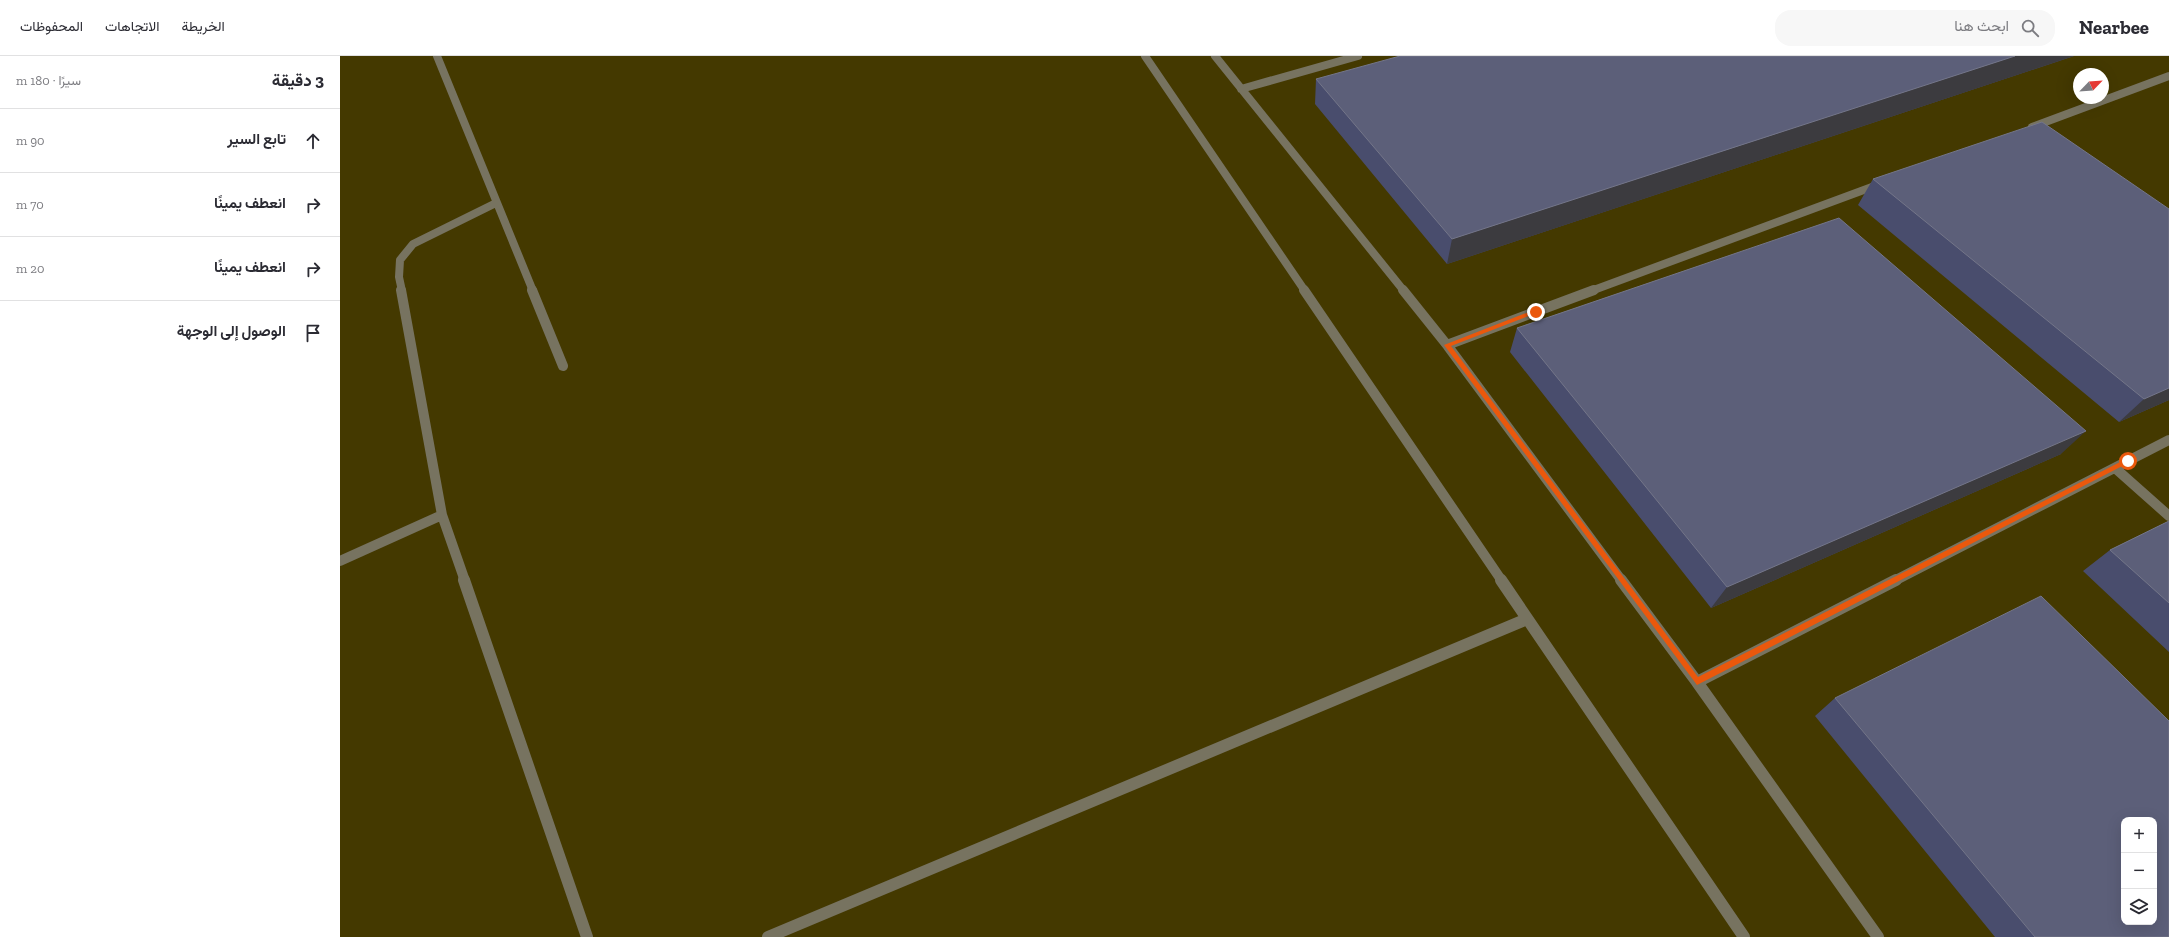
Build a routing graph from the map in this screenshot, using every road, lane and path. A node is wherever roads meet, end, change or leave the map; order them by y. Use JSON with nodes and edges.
{"nodes":[{"id":1,"x":437,"y":56,"type":"edge"},
{"id":2,"x":1145,"y":56,"type":"edge"},
{"id":3,"x":1215,"y":56,"type":"edge"},
{"id":4,"x":1358,"y":56,"type":"edge"},
{"id":5,"x":2169,"y":76,"type":"edge"},
{"id":6,"x":2159,"y":80,"type":"junction"},
{"id":7,"x":2169,"y":86,"type":"edge"},
{"id":8,"x":1241,"y":89,"type":"junction"},
{"id":9,"x":2024,"y":130,"type":"edge"},
{"id":10,"x":1889,"y":180,"type":"edge"},
{"id":11,"x":496,"y":203,"type":"junction"},
{"id":12,"x":1447,"y":345,"type":"junction"},
{"id":13,"x":563,"y":366,"type":"dead end"},
{"id":14,"x":2169,"y":440,"type":"edge"},
{"id":15,"x":2115,"y":468,"type":"junction"},
{"id":16,"x":442,"y":515,"type":"junction"},
{"id":17,"x":2169,"y":516,"type":"edge"},
{"id":18,"x":340,"y":561,"type":"edge"},
{"id":19,"x":1528,"y":619,"type":"junction"},
{"id":20,"x":1697,"y":682,"type":"junction"},
{"id":21,"x":587,"y":937,"type":"edge"},
{"id":22,"x":768,"y":937,"type":"edge"},
{"id":23,"x":1744,"y":937,"type":"edge"},
{"id":24,"x":1878,"y":937,"type":"edge"}],
"edges":[{"from":1,"to":11,"type":"lane"},
{"from":2,"to":19,"type":"lane"},
{"from":3,"to":8,"type":"lane"},
{"from":4,"to":8,"type":"lane"},
{"from":5,"to":6,"type":"lane"},
{"from":6,"to":7,"type":"lane"},
{"from":6,"to":9,"type":"lane"},
{"from":8,"to":12,"type":"lane"},
{"from":10,"to":12,"type":"lane"},
{"from":11,"to":13,"type":"lane"},
{"from":11,"to":16,"type":"lane"},
{"from":12,"to":20,"type":"lane"},
{"from":14,"to":15,"type":"lane"},
{"from":15,"to":17,"type":"lane"},
{"from":15,"to":20,"type":"lane"},
{"from":16,"to":18,"type":"lane"},
{"from":16,"to":21,"type":"lane"},
{"from":19,"to":22,"type":"lane"},
{"from":19,"to":23,"type":"lane"},
{"from":20,"to":24,"type":"lane"}]}
